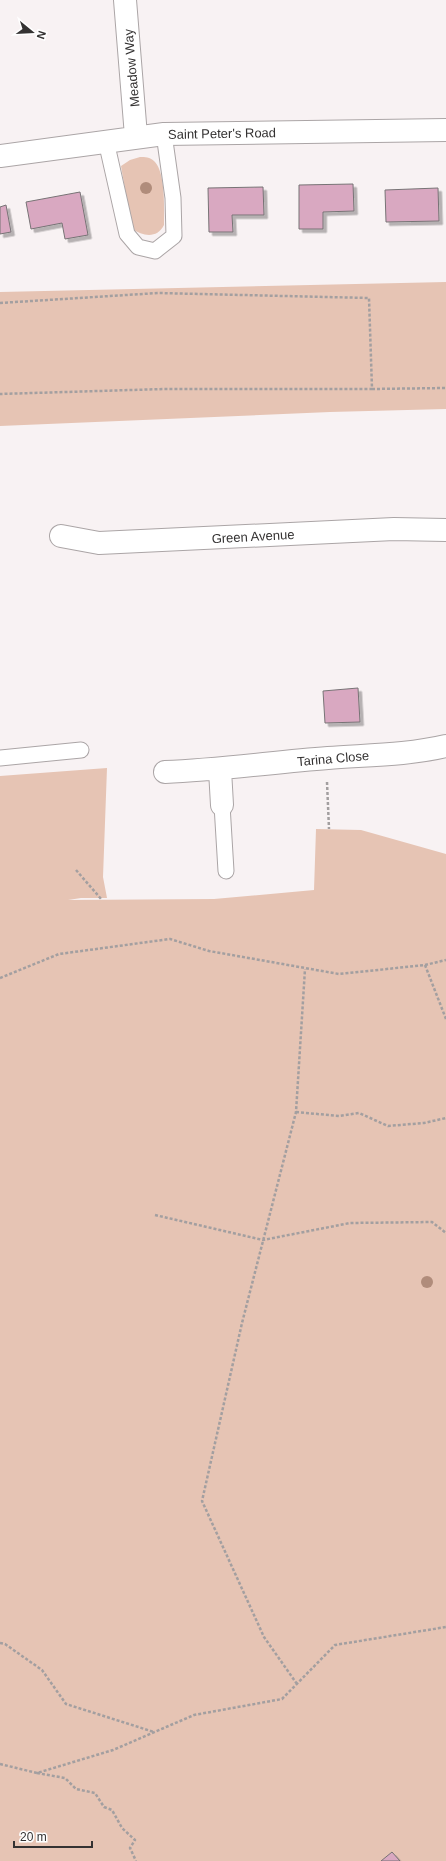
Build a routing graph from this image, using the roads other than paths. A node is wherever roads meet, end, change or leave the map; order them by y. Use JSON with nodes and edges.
{"nodes":[{"id":1,"x":125,"y":0,"type":"edge"},
{"id":2,"x":446,"y":130,"type":"edge"},
{"id":3,"x":164,"y":134,"type":"junction"},
{"id":4,"x":136,"y":136,"type":"junction"},
{"id":5,"x":106,"y":140,"type":"junction"},
{"id":6,"x":0,"y":156,"type":"edge"},
{"id":7,"x":446,"y":530,"type":"edge"},
{"id":8,"x":61,"y":536,"type":"dead end"},
{"id":9,"x":446,"y":746,"type":"edge"},
{"id":10,"x":81,"y":750,"type":"dead end"},
{"id":11,"x":0,"y":758,"type":"edge"},
{"id":12,"x":220,"y":770,"type":"junction"},
{"id":13,"x":165,"y":772,"type":"dead end"},
{"id":14,"x":222,"y":805,"type":"joint"},
{"id":15,"x":226,"y":871,"type":"dead end"}],
"edges":[{"from":1,"to":4,"type":"street","name":"Meadow Way"},
{"from":2,"to":3,"type":"street","name":"Saint Peter's Road"},
{"from":3,"to":4,"type":"street","name":"Saint Peter's Road"},
{"from":3,"to":5,"type":"lane"},
{"from":4,"to":5,"type":"street","name":"Saint Peter's Road"},
{"from":5,"to":6,"type":"street","name":"Saint Peter's Road"},
{"from":7,"to":8,"type":"street","name":"Green Avenue"},
{"from":9,"to":12,"type":"street","name":"Tarina Close"},
{"from":10,"to":11,"type":"lane"},
{"from":12,"to":13,"type":"street","name":"Tarina Close"},
{"from":12,"to":14,"type":"street"},
{"from":14,"to":15,"type":"lane"}]}
